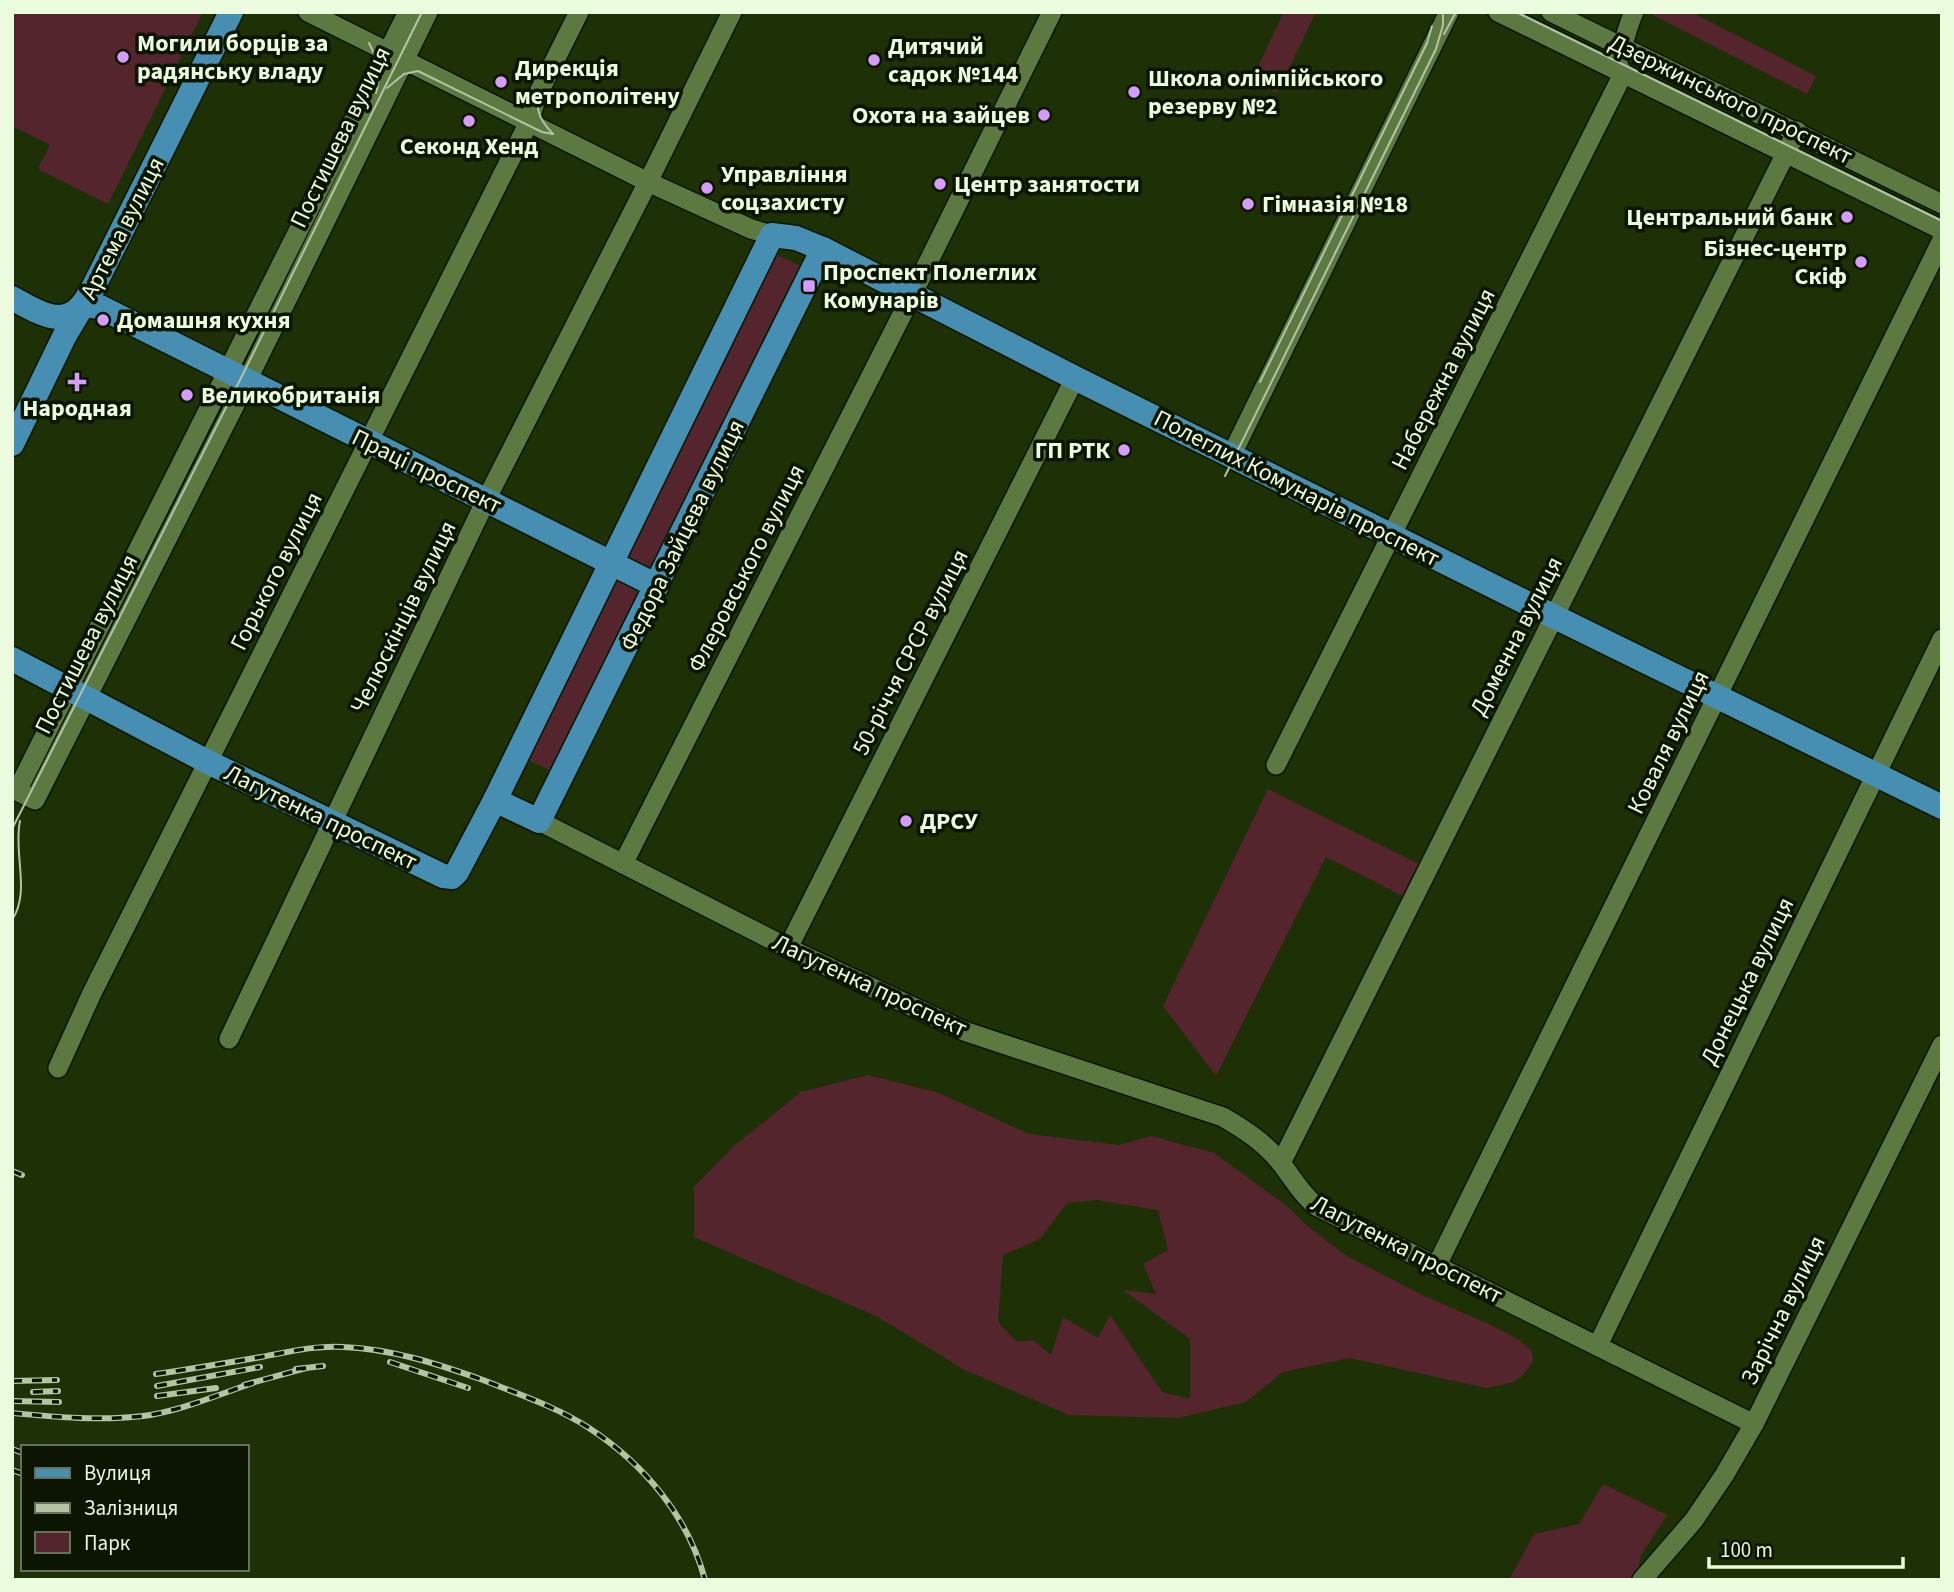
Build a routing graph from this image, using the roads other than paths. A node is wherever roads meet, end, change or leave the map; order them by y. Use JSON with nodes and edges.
{"nodes":[{"id":1,"x":231,"y":12,"type":"edge"},
{"id":2,"x":308,"y":12,"type":"edge"},
{"id":3,"x":408,"y":12,"type":"edge"},
{"id":4,"x":428,"y":12,"type":"edge"},
{"id":5,"x":579,"y":12,"type":"edge"},
{"id":6,"x":732,"y":12,"type":"edge"},
{"id":7,"x":1052,"y":12,"type":"edge"},
{"id":8,"x":1449,"y":12,"type":"edge"},
{"id":9,"x":1498,"y":12,"type":"edge"},
{"id":10,"x":1551,"y":12,"type":"edge"},
{"id":11,"x":1634,"y":12,"type":"edge"},
{"id":12,"x":1623,"y":48,"type":"junction"},
{"id":13,"x":395,"y":57,"type":"junction"},
{"id":14,"x":1623,"y":74,"type":"junction"},
{"id":15,"x":529,"y":122,"type":"junction"},
{"id":16,"x":1797,"y":131,"type":"junction"},
{"id":17,"x":1786,"y":154,"type":"junction"},
{"id":18,"x":648,"y":182,"type":"junction"},
{"id":19,"x":1942,"y":204,"type":"edge"},
{"id":20,"x":1942,"y":230,"type":"edge"},
{"id":21,"x":772,"y":235,"type":"junction"},
{"id":22,"x":1942,"y":240,"type":"edge"},
{"id":23,"x":823,"y":249,"type":"junction"},
{"id":24,"x":912,"y":295,"type":"junction"},
{"id":25,"x":12,"y":298,"type":"edge"},
{"id":26,"x":82,"y":305,"type":"junction"},
{"id":27,"x":238,"y":377,"type":"junction"},
{"id":28,"x":1075,"y":378,"type":"junction"},
{"id":29,"x":368,"y":442,"type":"junction"},
{"id":30,"x":12,"y":444,"type":"edge"},
{"id":31,"x":1232,"y":454,"type":"junction"},
{"id":32,"x":486,"y":500,"type":"junction"},
{"id":33,"x":1391,"y":535,"type":"junction"},
{"id":34,"x":610,"y":563,"type":"junction"},
{"id":35,"x":657,"y":586,"type":"junction"},
{"id":36,"x":1553,"y":616,"type":"junction"},
{"id":37,"x":1942,"y":639,"type":"edge"},
{"id":38,"x":12,"y":659,"type":"edge"},
{"id":39,"x":78,"y":693,"type":"junction"},
{"id":40,"x":1717,"y":697,"type":"junction"},
{"id":41,"x":208,"y":762,"type":"junction"},
{"id":42,"x":1276,"y":765,"type":"dead end"},
{"id":43,"x":1875,"y":775,"type":"junction"},
{"id":44,"x":495,"y":800,"type":"junction"},
{"id":45,"x":1942,"y":807,"type":"edge"},
{"id":46,"x":539,"y":821,"type":"junction"},
{"id":47,"x":332,"y":822,"type":"junction"},
{"id":48,"x":623,"y":864,"type":"junction"},
{"id":49,"x":788,"y":948,"type":"junction"},
{"id":50,"x":229,"y":1039,"type":"dead end"},
{"id":51,"x":1942,"y":1045,"type":"edge"},
{"id":52,"x":58,"y":1068,"type":"dead end"},
{"id":53,"x":1281,"y":1163,"type":"junction"},
{"id":54,"x":1437,"y":1265,"type":"junction"},
{"id":55,"x":1598,"y":1345,"type":"junction"},
{"id":56,"x":1754,"y":1424,"type":"junction"},
{"id":57,"x":1642,"y":1580,"type":"edge"}],
"edges":[{"from":1,"to":26,"type":"main road","name":"Артема вулиця"},
{"from":2,"to":13,"type":"street"},
{"from":3,"to":13,"type":"street","name":"Постишева вулиця"},
{"from":4,"to":13,"type":"street","name":"Постишева вулиця"},
{"from":5,"to":15,"type":"street","name":"Горького вулиця"},
{"from":6,"to":18,"type":"street","name":"Челюскінців вулиця"},
{"from":7,"to":24,"type":"street"},
{"from":8,"to":31,"type":"street"},
{"from":9,"to":14,"type":"street","name":"Дзержинського проспект"},
{"from":10,"to":12,"type":"street","name":"Дзержинського проспект"},
{"from":11,"to":12,"type":"street","name":"Набережна вулиця"},
{"from":12,"to":14,"type":"street","name":"Набережна вулиця"},
{"from":12,"to":16,"type":"street","name":"Дзержинського проспект"},
{"from":13,"to":15,"type":"street"},
{"from":13,"to":27,"type":"street","name":"Постишева вулиця"},
{"from":14,"to":17,"type":"street","name":"Дзержинського проспект"},
{"from":14,"to":33,"type":"street","name":"Набережна вулиця"},
{"from":15,"to":18,"type":"street","name":"Полеглих Комунарів проспект"},
{"from":15,"to":29,"type":"street","name":"Горького вулиця"},
{"from":16,"to":17,"type":"street","name":"Доменна вулиця"},
{"from":16,"to":19,"type":"street","name":"Дзержинського проспект"},
{"from":17,"to":20,"type":"street","name":"Дзержинського проспект"},
{"from":17,"to":36,"type":"street","name":"Доменна вулиця"},
{"from":18,"to":21,"type":"street","name":"Полеглих Комунарів проспект"},
{"from":18,"to":32,"type":"street","name":"Челюскінців вулиця"},
{"from":21,"to":23,"type":"main road","name":"Полеглих Комунарів проспект"},
{"from":21,"to":34,"type":"main road"},
{"from":22,"to":40,"type":"street","name":"Коваля вулиця"},
{"from":23,"to":24,"type":"main road","name":"Полеглих Комунарів проспект"},
{"from":23,"to":35,"type":"main road","name":"Федора Зайцева вулиця"},
{"from":24,"to":28,"type":"main road","name":"Полеглих Комунарів проспект"},
{"from":24,"to":48,"type":"street","name":"Флеровського вулиця"},
{"from":25,"to":26,"type":"main road"},
{"from":26,"to":27,"type":"main road","name":"Праці проспект"},
{"from":26,"to":30,"type":"main road","name":"Артема вулиця"},
{"from":27,"to":29,"type":"main road","name":"Праці проспект"},
{"from":27,"to":39,"type":"street","name":"Постишева вулиця"},
{"from":28,"to":31,"type":"main road","name":"Полеглих Комунарів проспект"},
{"from":28,"to":49,"type":"street","name":"50-річчя СРСР вулиця"},
{"from":29,"to":32,"type":"main road","name":"Праці проспект"},
{"from":29,"to":41,"type":"street","name":"Горького вулиця"},
{"from":31,"to":33,"type":"main road","name":"Полеглих Комунарів проспект"},
{"from":32,"to":34,"type":"main road","name":"Праці проспект"},
{"from":32,"to":47,"type":"street","name":"Челюскінців вулиця"},
{"from":33,"to":36,"type":"main road","name":"Полеглих Комунарів проспект"},
{"from":33,"to":42,"type":"street","name":"Набережна вулиця"},
{"from":34,"to":35,"type":"main road","name":"Праці проспект"},
{"from":34,"to":44,"type":"main road"},
{"from":35,"to":46,"type":"main road","name":"Федора Зайцева вулиця"},
{"from":36,"to":40,"type":"main road","name":"Полеглих Комунарів проспект"},
{"from":36,"to":53,"type":"street","name":"Доменна вулиця"},
{"from":37,"to":43,"type":"street","name":"Донецька вулиця"},
{"from":38,"to":39,"type":"main road","name":"Лагутенка проспект"},
{"from":39,"to":39,"type":"street","name":"Постишева вулиця"},
{"from":39,"to":41,"type":"main road","name":"Лагутенка проспект"},
{"from":40,"to":43,"type":"main road","name":"Полеглих Комунарів проспект"},
{"from":40,"to":54,"type":"street","name":"Коваля вулиця"},
{"from":41,"to":47,"type":"main road","name":"Лагутенка проспект"},
{"from":41,"to":52,"type":"street","name":"Горького вулиця"},
{"from":43,"to":45,"type":"main road","name":"Полеглих Комунарів проспект"},
{"from":43,"to":55,"type":"street","name":"Донецька вулиця"},
{"from":44,"to":46,"type":"main road","name":"Лагутенка проспект"},
{"from":44,"to":47,"type":"main road","name":"Лагутенка проспект"},
{"from":46,"to":48,"type":"street","name":"Лагутенка проспект"},
{"from":47,"to":50,"type":"street","name":"Челюскінців вулиця"},
{"from":48,"to":49,"type":"street","name":"Лагутенка проспект"},
{"from":49,"to":53,"type":"street","name":"Лагутенка проспект"},
{"from":51,"to":56,"type":"street","name":"Зарічна вулиця"},
{"from":53,"to":54,"type":"street","name":"Лагутенка проспект"},
{"from":54,"to":55,"type":"street","name":"Лагутенка проспект"},
{"from":55,"to":56,"type":"street","name":"Лагутенка проспект"},
{"from":56,"to":57,"type":"street","name":"Зарічна вулиця"}]}
